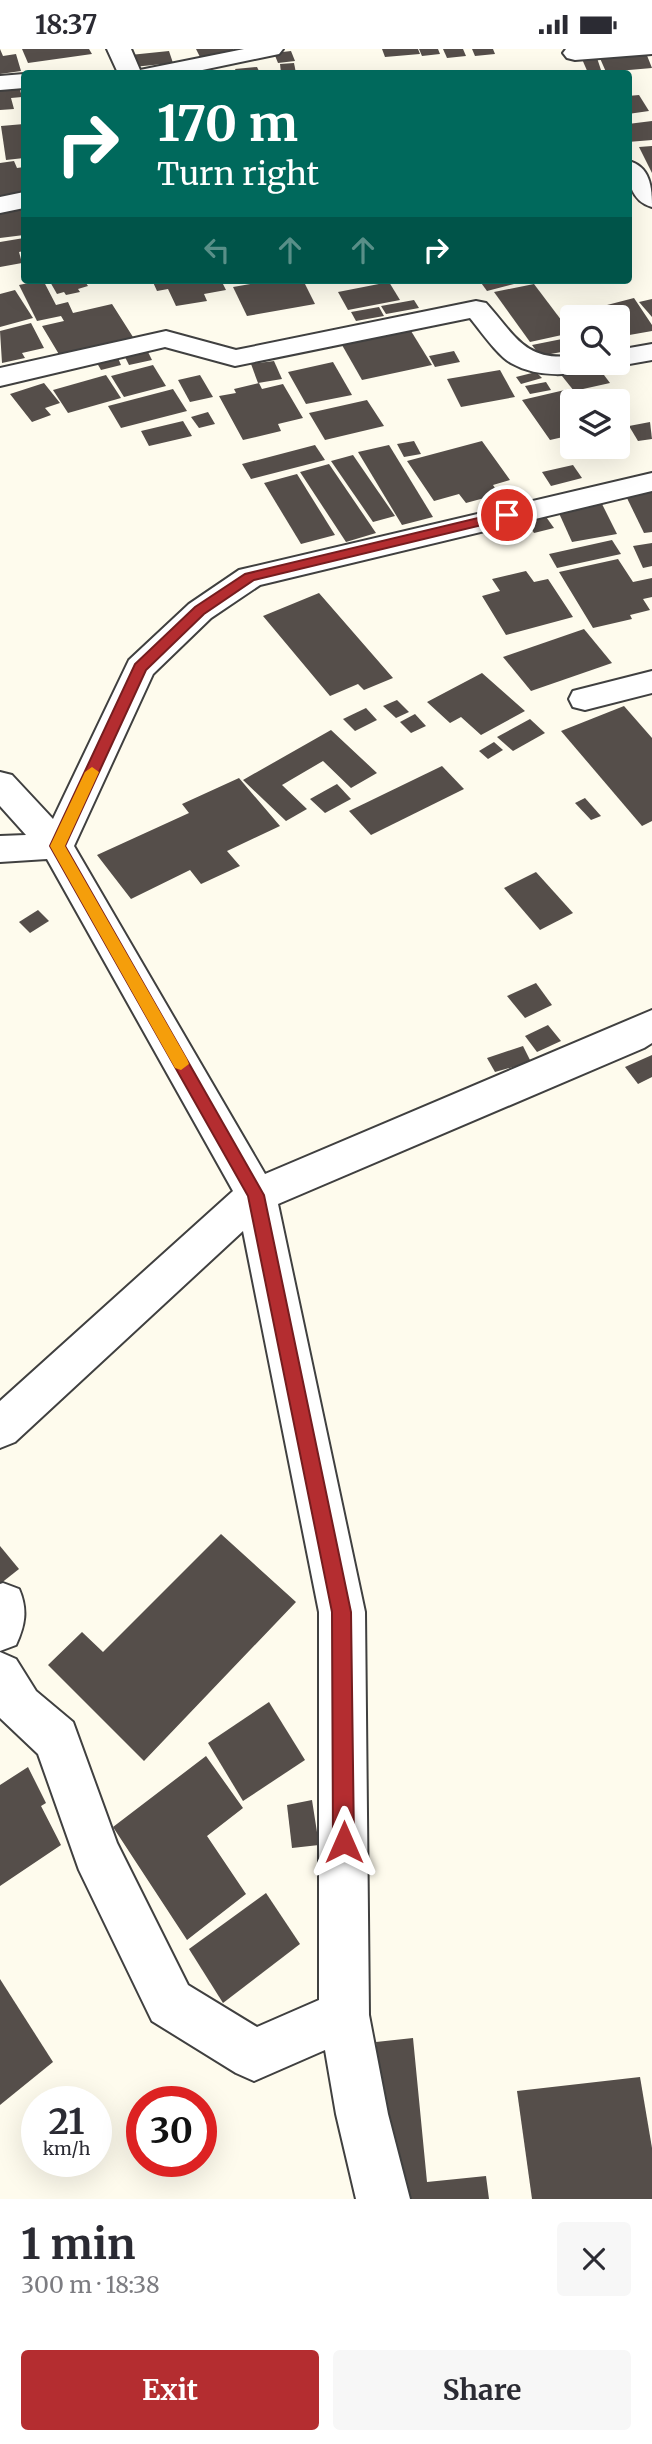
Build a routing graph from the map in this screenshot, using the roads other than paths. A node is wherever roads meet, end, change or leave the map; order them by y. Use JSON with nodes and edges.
{"nodes":[{"id":1,"x":119,"y":49,"type":"edge"},
{"id":2,"x":271,"y":49,"type":"edge"},
{"id":3,"x":645,"y":49,"type":"edge"},
{"id":4,"x":576,"y":59,"type":"edge"},
{"id":5,"x":129,"y":70,"type":"edge"},
{"id":6,"x":167,"y":70,"type":"edge"},
{"id":7,"x":21,"y":81,"type":"edge"},
{"id":8,"x":0,"y":83,"type":"edge"},
{"id":9,"x":21,"y":201,"type":"edge"},
{"id":10,"x":0,"y":205,"type":"edge"},
{"id":11,"x":468,"y":284,"type":"edge"},
{"id":12,"x":476,"y":309,"type":"junction"},
{"id":13,"x":652,"y":352,"type":"edge"},
{"id":14,"x":630,"y":356,"type":"edge"},
{"id":15,"x":560,"y":366,"type":"edge"},
{"id":16,"x":0,"y":377,"type":"edge"},
{"id":17,"x":652,"y":482,"type":"edge"},
{"id":18,"x":652,"y":682,"type":"edge"},
{"id":19,"x":585,"y":699,"type":"dead end"},
{"id":20,"x":0,"y":784,"type":"edge"},
{"id":21,"x":57,"y":846,"type":"junction"},
{"id":22,"x":0,"y":849,"type":"edge"},
{"id":23,"x":645,"y":1035,"type":"edge"},
{"id":24,"x":256,"y":1195,"type":"junction"},
{"id":25,"x":0,"y":1427,"type":"edge"},
{"id":26,"x":0,"y":1675,"type":"edge"},
{"id":27,"x":344,"y":2015,"type":"junction"},
{"id":28,"x":383,"y":2199,"type":"edge"}],
"edges":[{"from":1,"to":5,"type":"street"},
{"from":2,"to":6,"type":"street"},
{"from":3,"to":4,"type":"street"},
{"from":7,"to":8,"type":"street"},
{"from":9,"to":10,"type":"street"},
{"from":11,"to":12,"type":"street"},
{"from":12,"to":15,"type":"street"},
{"from":12,"to":16,"type":"street"},
{"from":13,"to":14,"type":"street"},
{"from":17,"to":21,"type":"street"},
{"from":18,"to":19,"type":"street"},
{"from":20,"to":21,"type":"street"},
{"from":21,"to":22,"type":"street"},
{"from":21,"to":24,"type":"street"},
{"from":23,"to":24,"type":"street"},
{"from":24,"to":25,"type":"street"},
{"from":24,"to":27,"type":"street"},
{"from":26,"to":27,"type":"street"},
{"from":27,"to":28,"type":"street"}]}
